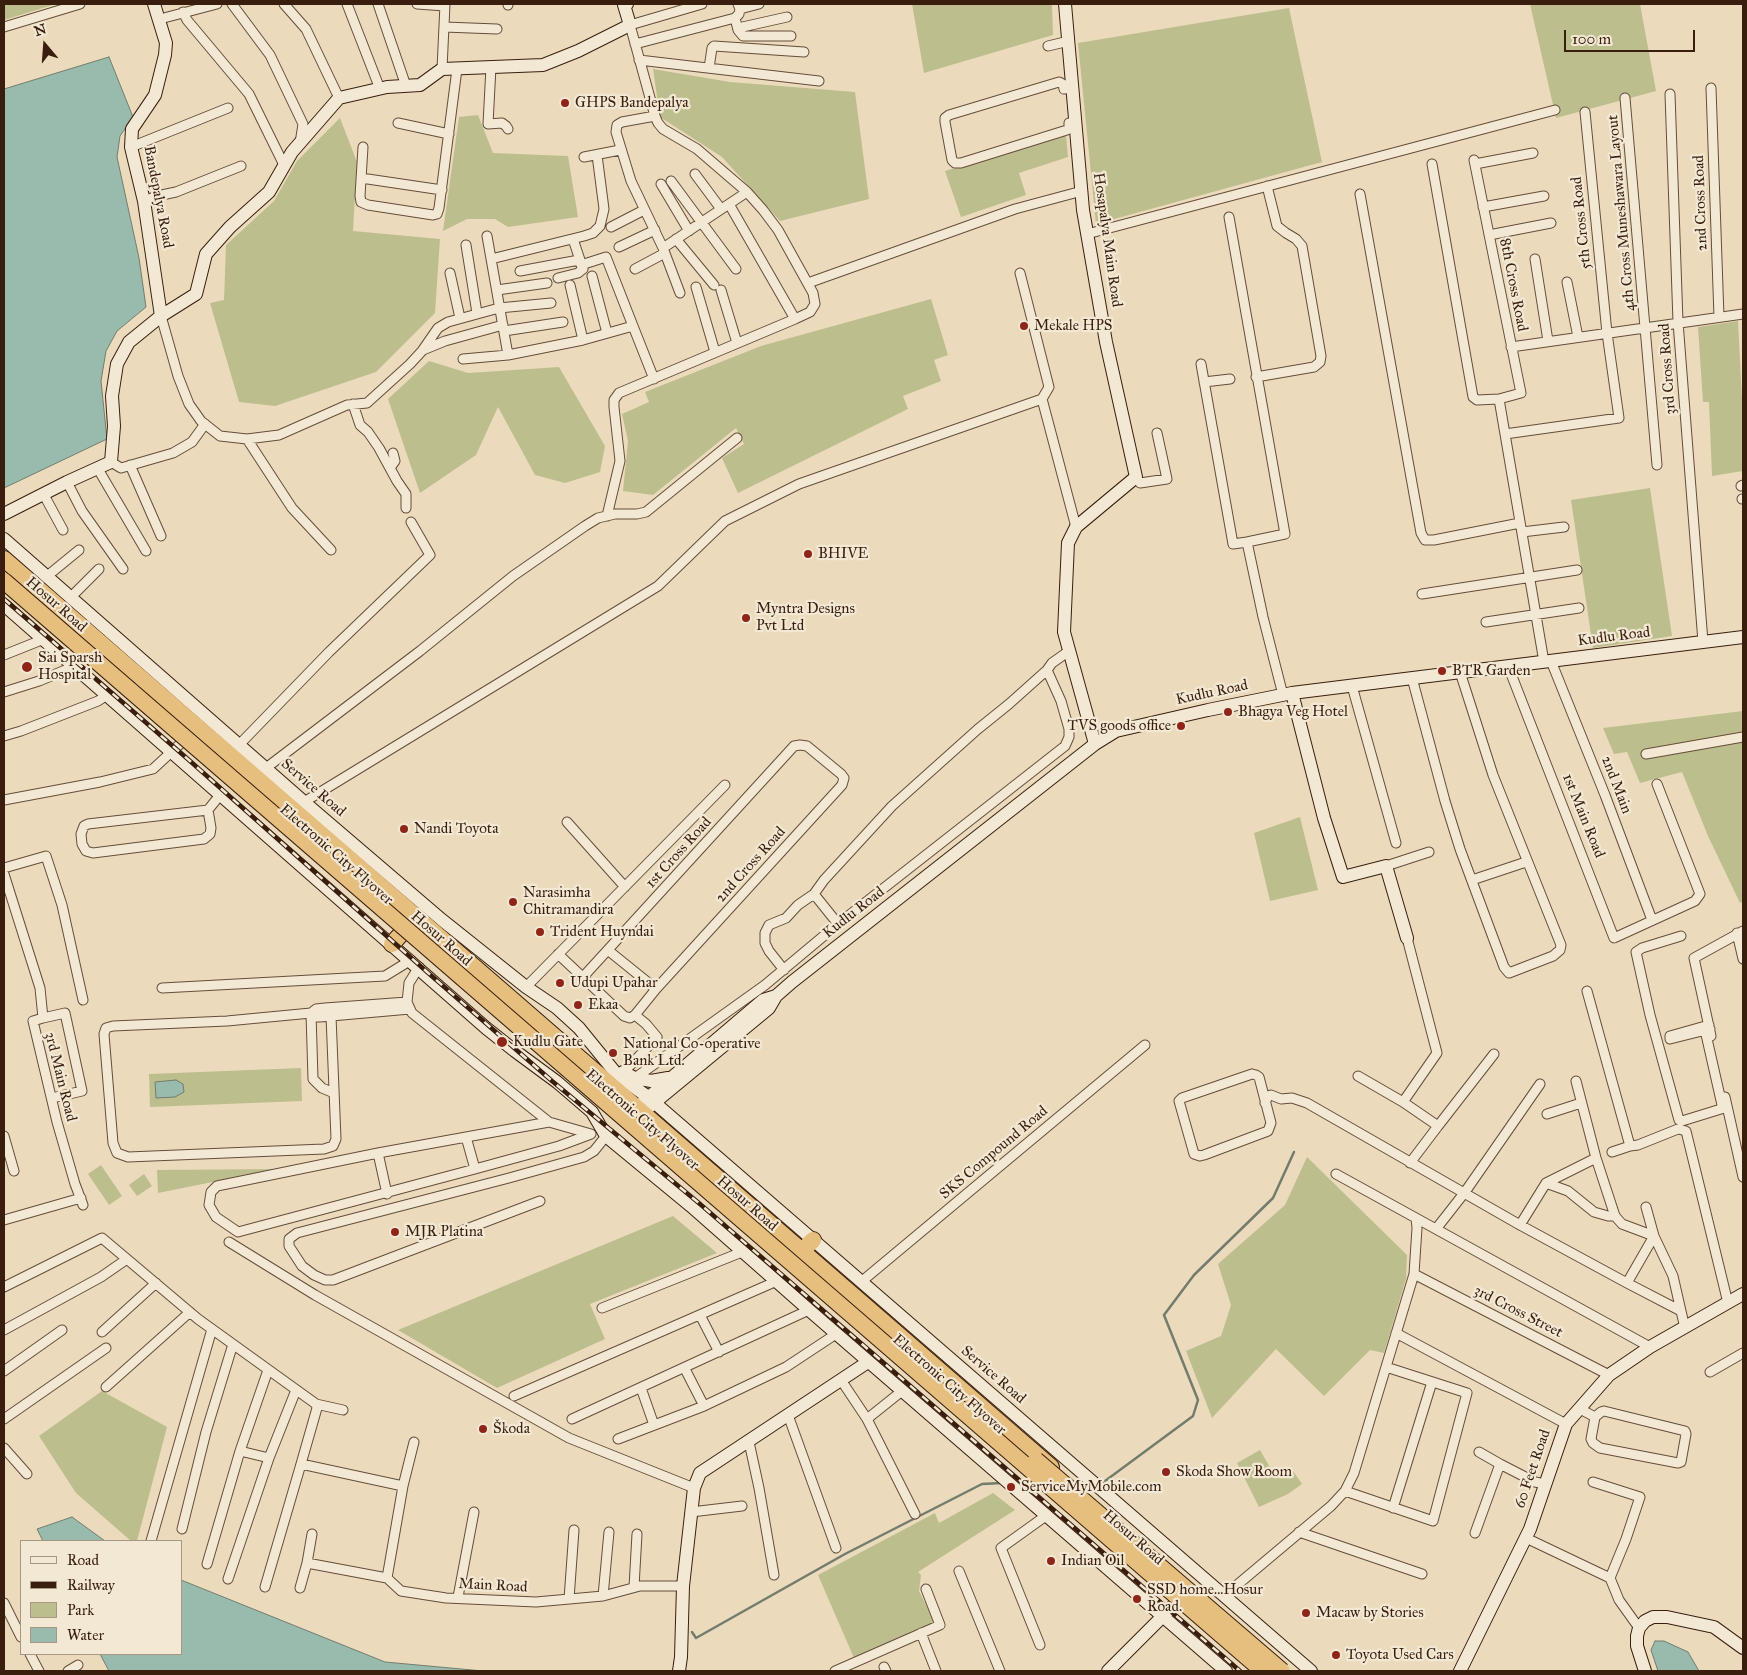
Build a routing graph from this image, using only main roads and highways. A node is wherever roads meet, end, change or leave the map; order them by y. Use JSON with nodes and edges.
{"nodes":[{"id":1,"x":4,"y":559,"type":"edge"},
{"id":2,"x":4,"y":568,"type":"edge"},
{"id":3,"x":4,"y":581,"type":"edge"},
{"id":4,"x":4,"y":590,"type":"edge"},
{"id":5,"x":1253,"y":1671,"type":"edge"},
{"id":6,"x":1263,"y":1671,"type":"edge"},
{"id":7,"x":1282,"y":1671,"type":"edge"},
{"id":8,"x":1287,"y":1671,"type":"edge"}],
"edges":[{"from":1,"to":8,"type":"highway","name":"Hosur Road"},
{"from":2,"to":7,"type":"highway","name":"Electronic City Flyover","bridge":true},
{"from":3,"to":6,"type":"highway","name":"Electronic City Flyover","bridge":true},
{"from":4,"to":5,"type":"highway","name":"Hosur Road"}]}
